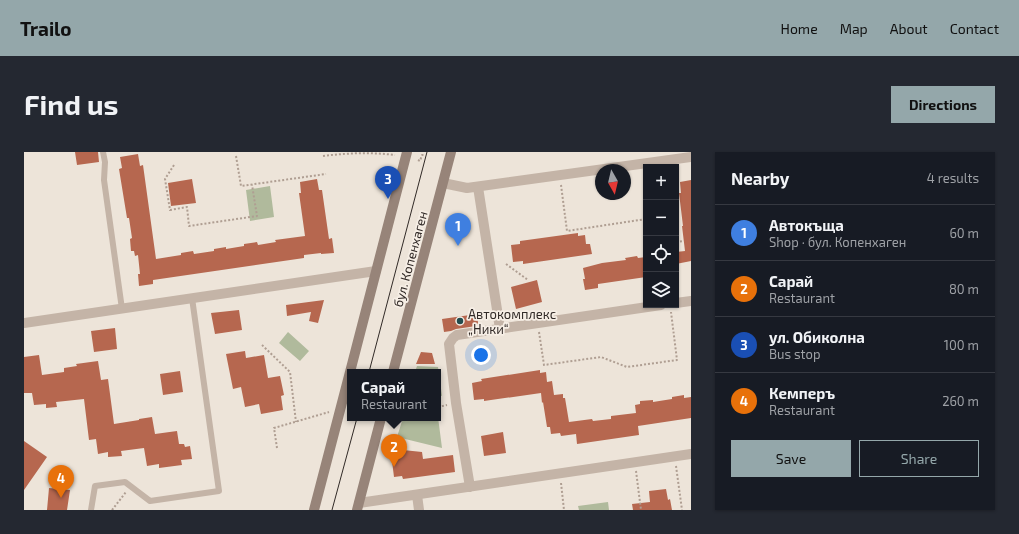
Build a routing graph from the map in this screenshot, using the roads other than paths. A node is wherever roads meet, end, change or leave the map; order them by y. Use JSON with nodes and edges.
{"nodes":[{"id":1,"x":104,"y":152,"type":"edge"},
{"id":2,"x":407,"y":152,"type":"edge"},
{"id":3,"x":452,"y":152,"type":"edge"},
{"id":4,"x":691,"y":157,"type":"edge"},
{"id":5,"x":443,"y":183,"type":"junction"},
{"id":6,"x":478,"y":187,"type":"junction"},
{"id":7,"x":376,"y":271,"type":"junction"},
{"id":8,"x":192,"y":298,"type":"junction"},
{"id":9,"x":691,"y":300,"type":"edge"},
{"id":10,"x":679,"y":302,"type":"edge"},
{"id":11,"x":643,"y":308,"type":"edge"},
{"id":12,"x":122,"y":309,"type":"junction"},
{"id":13,"x":24,"y":323,"type":"edge"},
{"id":14,"x":500,"y":329,"type":"junction"},
{"id":15,"x":351,"y":369,"type":"edge"},
{"id":16,"x":394,"y":369,"type":"edge"},
{"id":17,"x":347,"y":384,"type":"edge"},
{"id":18,"x":380,"y":421,"type":"edge"},
{"id":19,"x":691,"y":454,"type":"edge"},
{"id":20,"x":470,"y":487,"type":"junction"},
{"id":21,"x":417,"y":495,"type":"junction"},
{"id":22,"x":358,"y":507,"type":"edge"},
{"id":23,"x":91,"y":510,"type":"edge"},
{"id":24,"x":314,"y":510,"type":"edge"},
{"id":25,"x":419,"y":510,"type":"edge"}],
"edges":[{"from":1,"to":12,"type":"lane"},
{"from":2,"to":7,"type":"main road"},
{"from":3,"to":5,"type":"main road","name":"бул. Копенхаген"},
{"from":4,"to":6,"type":"street"},
{"from":5,"to":6,"type":"street"},
{"from":5,"to":16,"type":"main road","name":"бул. Копенхаген"},
{"from":6,"to":14,"type":"street"},
{"from":7,"to":8,"type":"street"},
{"from":7,"to":15,"type":"main road"},
{"from":8,"to":12,"type":"street"},
{"from":8,"to":23,"type":"lane"},
{"from":9,"to":10,"type":"street"},
{"from":11,"to":14,"type":"street"},
{"from":12,"to":13,"type":"street"},
{"from":14,"to":20,"type":"street"},
{"from":17,"to":24,"type":"main road"},
{"from":18,"to":22,"type":"main road"},
{"from":19,"to":20,"type":"street"},
{"from":20,"to":21,"type":"street"},
{"from":21,"to":22,"type":"street"},
{"from":21,"to":25,"type":"street"}]}
